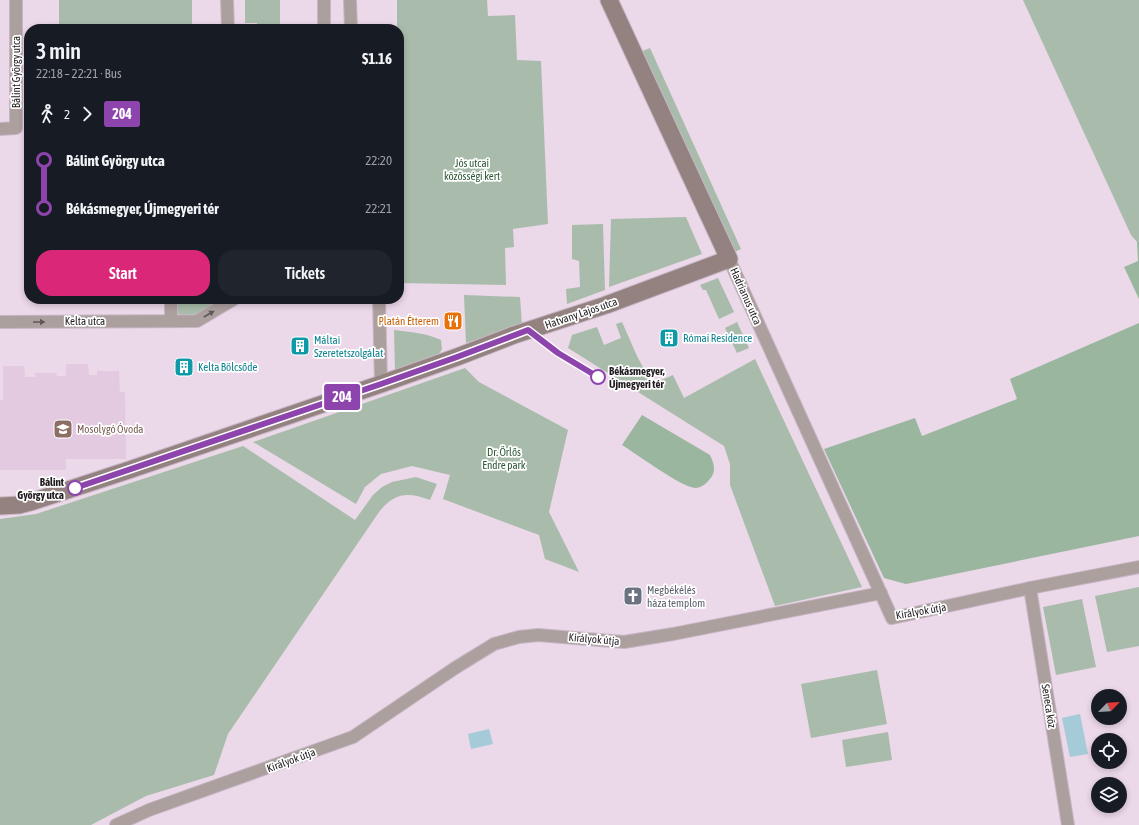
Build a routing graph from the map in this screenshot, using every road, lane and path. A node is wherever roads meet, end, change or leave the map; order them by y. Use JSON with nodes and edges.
{"nodes":[{"id":1,"x":16,"y":0,"type":"edge"},
{"id":2,"x":227,"y":0,"type":"edge"},
{"id":3,"x":324,"y":0,"type":"edge"},
{"id":4,"x":350,"y":0,"type":"edge"},
{"id":5,"x":609,"y":0,"type":"edge"},
{"id":6,"x":228,"y":24,"type":"edge"},
{"id":7,"x":324,"y":24,"type":"edge"},
{"id":8,"x":350,"y":24,"type":"edge"},
{"id":9,"x":0,"y":129,"type":"edge"},
{"id":10,"x":729,"y":259,"type":"junction"},
{"id":11,"x":171,"y":304,"type":"edge"},
{"id":12,"x":226,"y":304,"type":"edge"},
{"id":13,"x":379,"y":304,"type":"edge"},
{"id":14,"x":171,"y":320,"type":"junction"},
{"id":15,"x":0,"y":322,"type":"edge"},
{"id":16,"x":381,"y":384,"type":"junction"},
{"id":17,"x":0,"y":506,"type":"edge"},
{"id":18,"x":1139,"y":567,"type":"edge"},
{"id":19,"x":1030,"y":588,"type":"junction"},
{"id":20,"x":881,"y":593,"type":"junction"},
{"id":21,"x":116,"y":825,"type":"edge"},
{"id":22,"x":1068,"y":825,"type":"edge"}],
"edges":[{"from":1,"to":9,"type":"street","name":"Bálint György utca"},
{"from":2,"to":6,"type":"street"},
{"from":3,"to":7,"type":"street"},
{"from":4,"to":8,"type":"street"},
{"from":5,"to":10,"type":"street","name":"Hadrianus utca"},
{"from":10,"to":16,"type":"street","name":"Hatvany Lajos utca"},
{"from":10,"to":20,"type":"street","name":"Hadrianus utca"},
{"from":11,"to":14,"type":"street"},
{"from":14,"to":12,"type":"street","name":"Kelta utca","one_way":true},
{"from":13,"to":16,"type":"street"},
{"from":15,"to":14,"type":"street","name":"Kelta utca","one_way":true},
{"from":16,"to":17,"type":"street","name":"Hatvany Lajos utca"},
{"from":18,"to":19,"type":"street","name":"Királyok útja"},
{"from":19,"to":20,"type":"street","name":"Királyok útja"},
{"from":19,"to":22,"type":"street","name":"Seneca köz"},
{"from":20,"to":21,"type":"street","name":"Királyok útja"}]}
